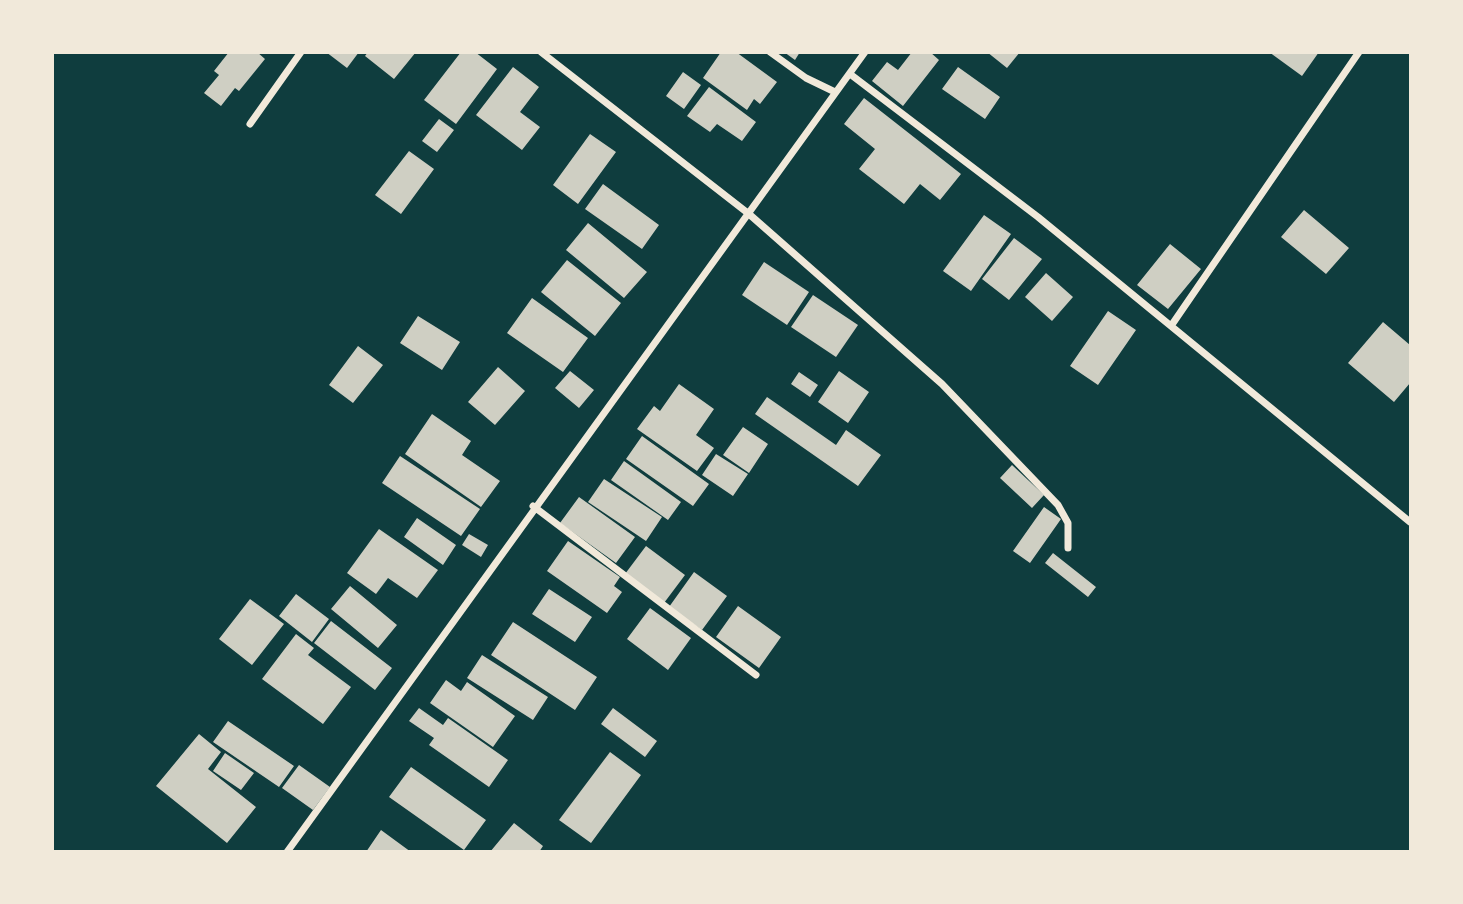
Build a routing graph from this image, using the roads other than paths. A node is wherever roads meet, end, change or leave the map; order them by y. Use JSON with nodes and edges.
{"nodes":[{"id":1,"x":301,"y":52,"type":"edge"},
{"id":2,"x":541,"y":52,"type":"edge"},
{"id":3,"x":770,"y":52,"type":"edge"},
{"id":4,"x":864,"y":52,"type":"edge"},
{"id":5,"x":1359,"y":52,"type":"edge"},
{"id":6,"x":850,"y":74,"type":"junction"},
{"id":7,"x":835,"y":92,"type":"junction"},
{"id":8,"x":250,"y":124,"type":"dead end"},
{"id":9,"x":749,"y":214,"type":"junction"},
{"id":10,"x":1171,"y":326,"type":"junction"},
{"id":11,"x":533,"y":506,"type":"junction"},
{"id":12,"x":1410,"y":522,"type":"edge"},
{"id":13,"x":1068,"y":548,"type":"dead end"},
{"id":14,"x":756,"y":675,"type":"dead end"},
{"id":15,"x":287,"y":852,"type":"edge"}],
"edges":[{"from":1,"to":8,"type":"street"},
{"from":2,"to":9,"type":"street"},
{"from":3,"to":7,"type":"street"},
{"from":4,"to":6,"type":"street"},
{"from":5,"to":10,"type":"street"},
{"from":6,"to":7,"type":"street"},
{"from":6,"to":10,"type":"street"},
{"from":7,"to":9,"type":"street"},
{"from":9,"to":11,"type":"street"},
{"from":9,"to":13,"type":"street"},
{"from":10,"to":12,"type":"street"},
{"from":11,"to":14,"type":"street"},
{"from":11,"to":15,"type":"street"}]}
